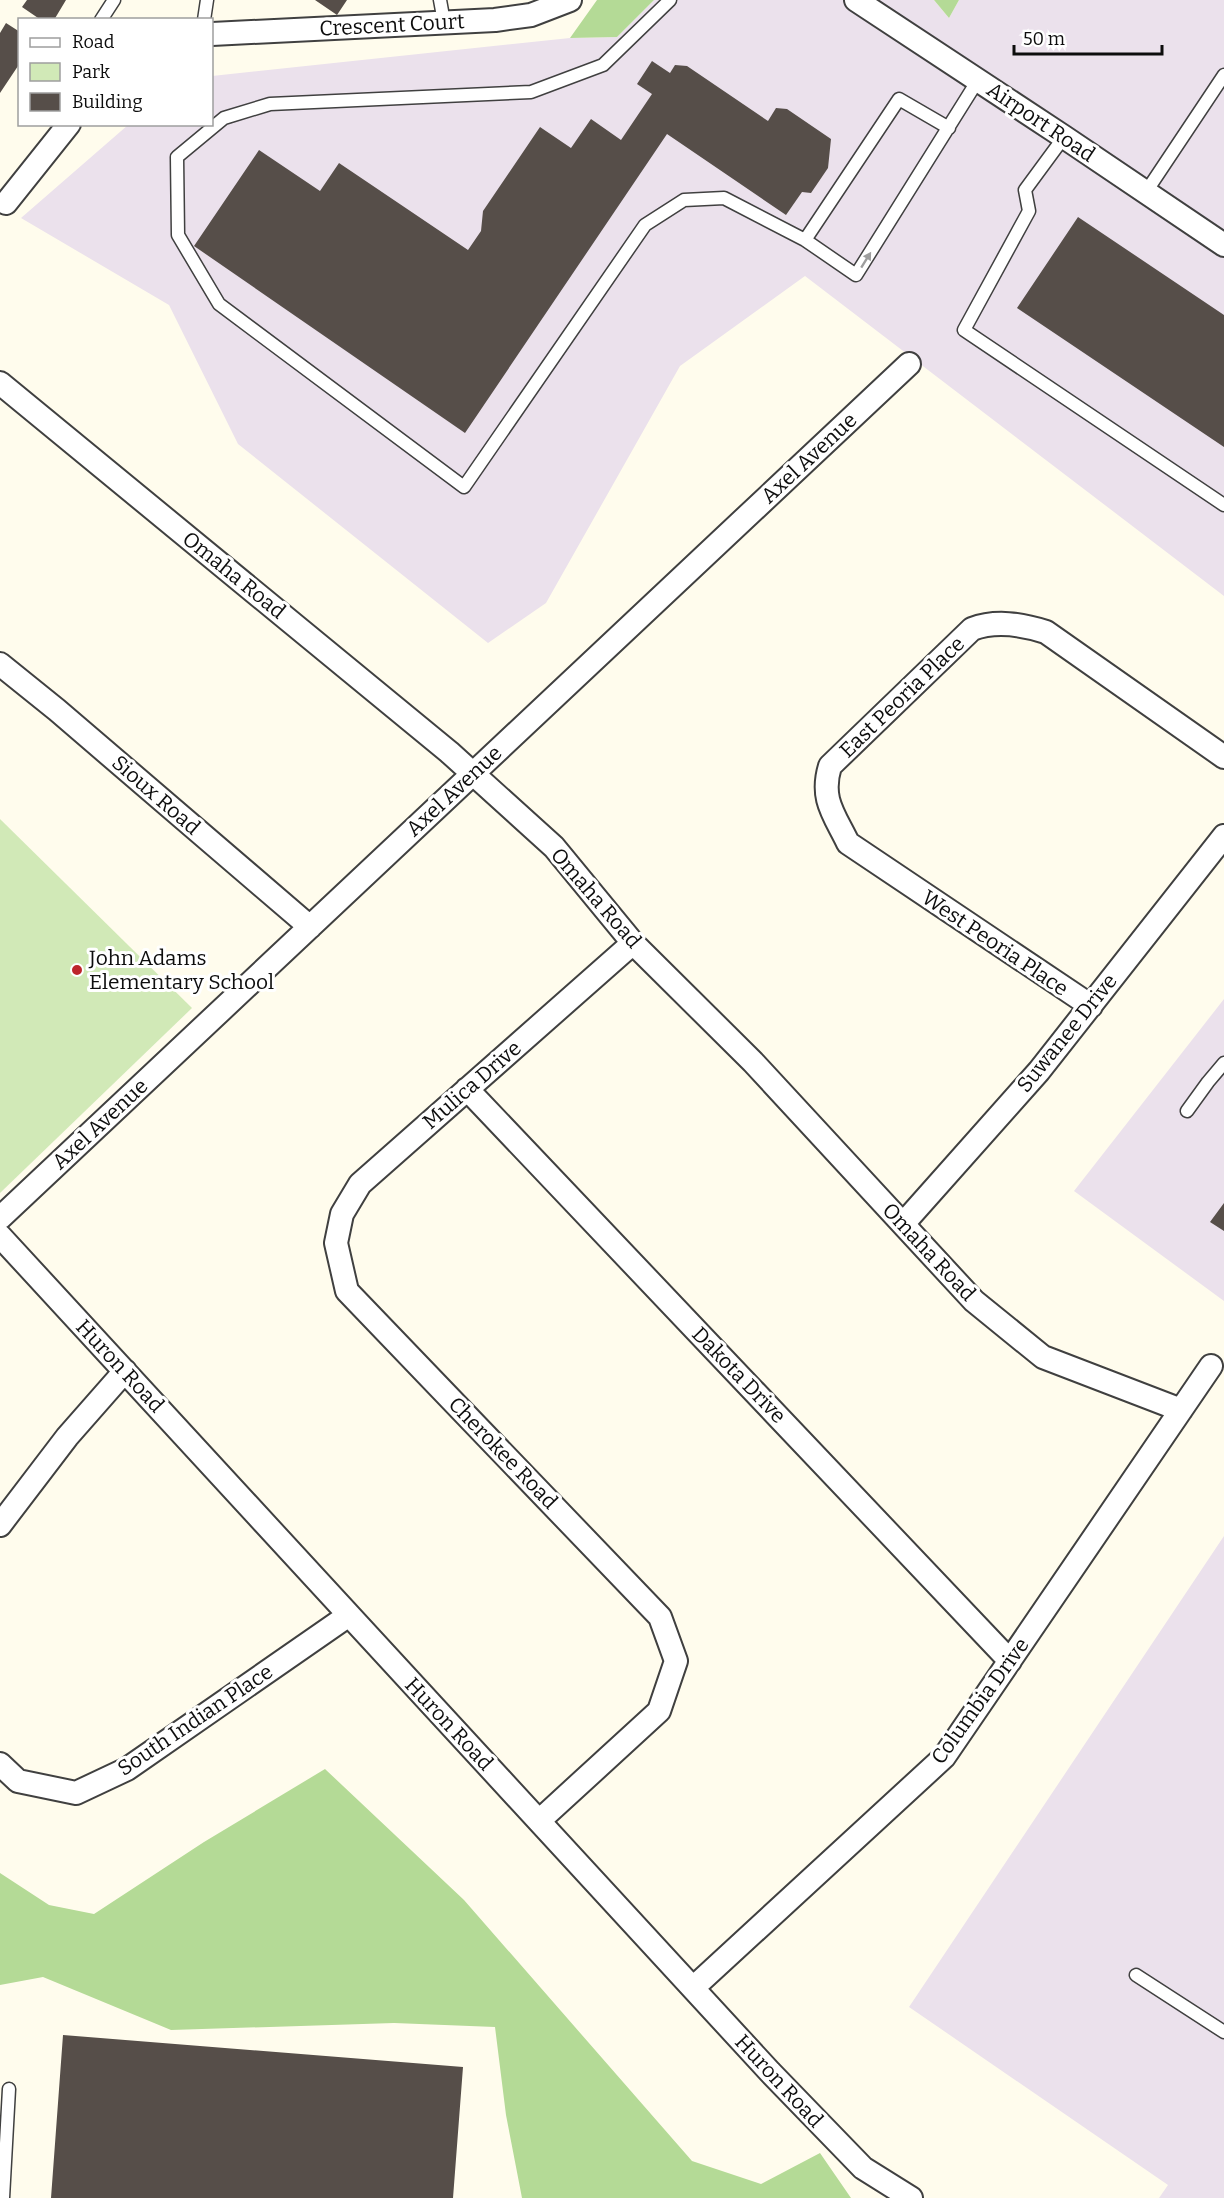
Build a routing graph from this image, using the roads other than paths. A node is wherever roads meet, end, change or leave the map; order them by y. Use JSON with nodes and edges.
{"nodes":[{"id":1,"x":114,"y":0,"type":"edge"},
{"id":2,"x":207,"y":0,"type":"edge"},
{"id":3,"x":570,"y":0,"type":"edge"},
{"id":4,"x":670,"y":0,"type":"edge"},
{"id":5,"x":856,"y":0,"type":"edge"},
{"id":6,"x":442,"y":11,"type":"edge"},
{"id":7,"x":101,"y":18,"type":"edge"},
{"id":8,"x":204,"y":18,"type":"edge"},
{"id":9,"x":213,"y":34,"type":"edge"},
{"id":10,"x":1224,"y":75,"type":"edge"},
{"id":11,"x":978,"y":80,"type":"junction"},
{"id":12,"x":67,"y":126,"type":"edge"},
{"id":13,"x":950,"y":128,"type":"junction"},
{"id":14,"x":1064,"y":137,"type":"junction"},
{"id":15,"x":1146,"y":192,"type":"junction"},
{"id":16,"x":3,"y":200,"type":"edge"},
{"id":17,"x":805,"y":240,"type":"junction"},
{"id":18,"x":1224,"y":246,"type":"edge"},
{"id":19,"x":909,"y":364,"type":"dead end"},
{"id":20,"x":0,"y":383,"type":"edge"},
{"id":21,"x":1224,"y":505,"type":"edge"},
{"id":22,"x":0,"y":664,"type":"edge"},
{"id":23,"x":1224,"y":757,"type":"edge"},
{"id":24,"x":473,"y":774,"type":"junction"},
{"id":25,"x":1224,"y":836,"type":"edge"},
{"id":26,"x":900,"y":879,"type":"joint"},
{"id":27,"x":310,"y":927,"type":"junction"},
{"id":28,"x":633,"y":943,"type":"junction"},
{"id":29,"x":1091,"y":1006,"type":"junction"},
{"id":30,"x":1224,"y":1063,"type":"edge"},
{"id":31,"x":468,"y":1089,"type":"junction"},
{"id":32,"x":1187,"y":1111,"type":"dead end"},
{"id":33,"x":0,"y":1218,"type":"edge"},
{"id":34,"x":903,"y":1224,"type":"junction"},
{"id":35,"x":0,"y":1236,"type":"edge"},
{"id":36,"x":336,"y":1243,"type":"joint"},
{"id":37,"x":1211,"y":1366,"type":"dead end"},
{"id":38,"x":125,"y":1371,"type":"junction"},
{"id":39,"x":1181,"y":1410,"type":"junction"},
{"id":40,"x":0,"y":1525,"type":"edge"},
{"id":41,"x":349,"y":1615,"type":"junction"},
{"id":42,"x":1010,"y":1660,"type":"junction"},
{"id":43,"x":0,"y":1764,"type":"edge"},
{"id":44,"x":539,"y":1821,"type":"junction"},
{"id":45,"x":1136,"y":1975,"type":"dead end"},
{"id":46,"x":693,"y":1988,"type":"junction"},
{"id":47,"x":1224,"y":2031,"type":"edge"},
{"id":48,"x":9,"y":2089,"type":"dead end"},
{"id":49,"x":3,"y":2198,"type":"edge"},
{"id":50,"x":910,"y":2198,"type":"edge"}],
"edges":[{"from":1,"to":7,"type":"lane"},
{"from":2,"to":8,"type":"lane"},
{"from":3,"to":6,"type":"street","name":"Crescent Court"},
{"from":4,"to":17,"type":"lane"},
{"from":5,"to":11,"type":"street","name":"Airport Road"},
{"from":6,"to":9,"type":"street","name":"Crescent Court"},
{"from":10,"to":15,"type":"lane"},
{"from":11,"to":13,"type":"lane"},
{"from":11,"to":14,"type":"street","name":"Airport Road"},
{"from":12,"to":16,"type":"street"},
{"from":13,"to":17,"type":"lane"},
{"from":17,"to":13,"type":"lane","one_way":true},
{"from":14,"to":15,"type":"street","name":"Airport Road"},
{"from":14,"to":21,"type":"lane"},
{"from":15,"to":18,"type":"street","name":"Airport Road"},
{"from":19,"to":24,"type":"street","name":"Axel Avenue"},
{"from":20,"to":24,"type":"street","name":"Omaha Road"},
{"from":22,"to":27,"type":"street","name":"Sioux Road"},
{"from":23,"to":26,"type":"street","name":"East Peoria Place"},
{"from":24,"to":27,"type":"street","name":"Axel Avenue"},
{"from":24,"to":28,"type":"street","name":"Omaha Road"},
{"from":25,"to":29,"type":"street","name":"Suwanee Drive"},
{"from":26,"to":29,"type":"street","name":"West Peoria Place"},
{"from":27,"to":33,"type":"street","name":"Axel Avenue"},
{"from":28,"to":31,"type":"street","name":"Mulica Drive"},
{"from":28,"to":34,"type":"street","name":"Omaha Road"},
{"from":29,"to":34,"type":"street","name":"Suwanee Drive"},
{"from":30,"to":32,"type":"lane"},
{"from":31,"to":36,"type":"street","name":"Mulica Drive"},
{"from":31,"to":42,"type":"street","name":"Dakota Drive"},
{"from":34,"to":39,"type":"street","name":"Omaha Road"},
{"from":35,"to":38,"type":"street","name":"Huron Road"},
{"from":36,"to":44,"type":"street","name":"Cherokee Road"},
{"from":37,"to":39,"type":"street","name":"Columbia Drive"},
{"from":38,"to":40,"type":"street"},
{"from":38,"to":41,"type":"street","name":"Huron Road"},
{"from":39,"to":42,"type":"street","name":"Columbia Drive"},
{"from":41,"to":43,"type":"street","name":"South Indian Place"},
{"from":41,"to":44,"type":"street","name":"Huron Road"},
{"from":42,"to":46,"type":"street","name":"Columbia Drive"},
{"from":44,"to":46,"type":"street","name":"Huron Road"},
{"from":45,"to":47,"type":"lane"},
{"from":46,"to":50,"type":"street","name":"Huron Road"},
{"from":48,"to":49,"type":"lane"}]}
